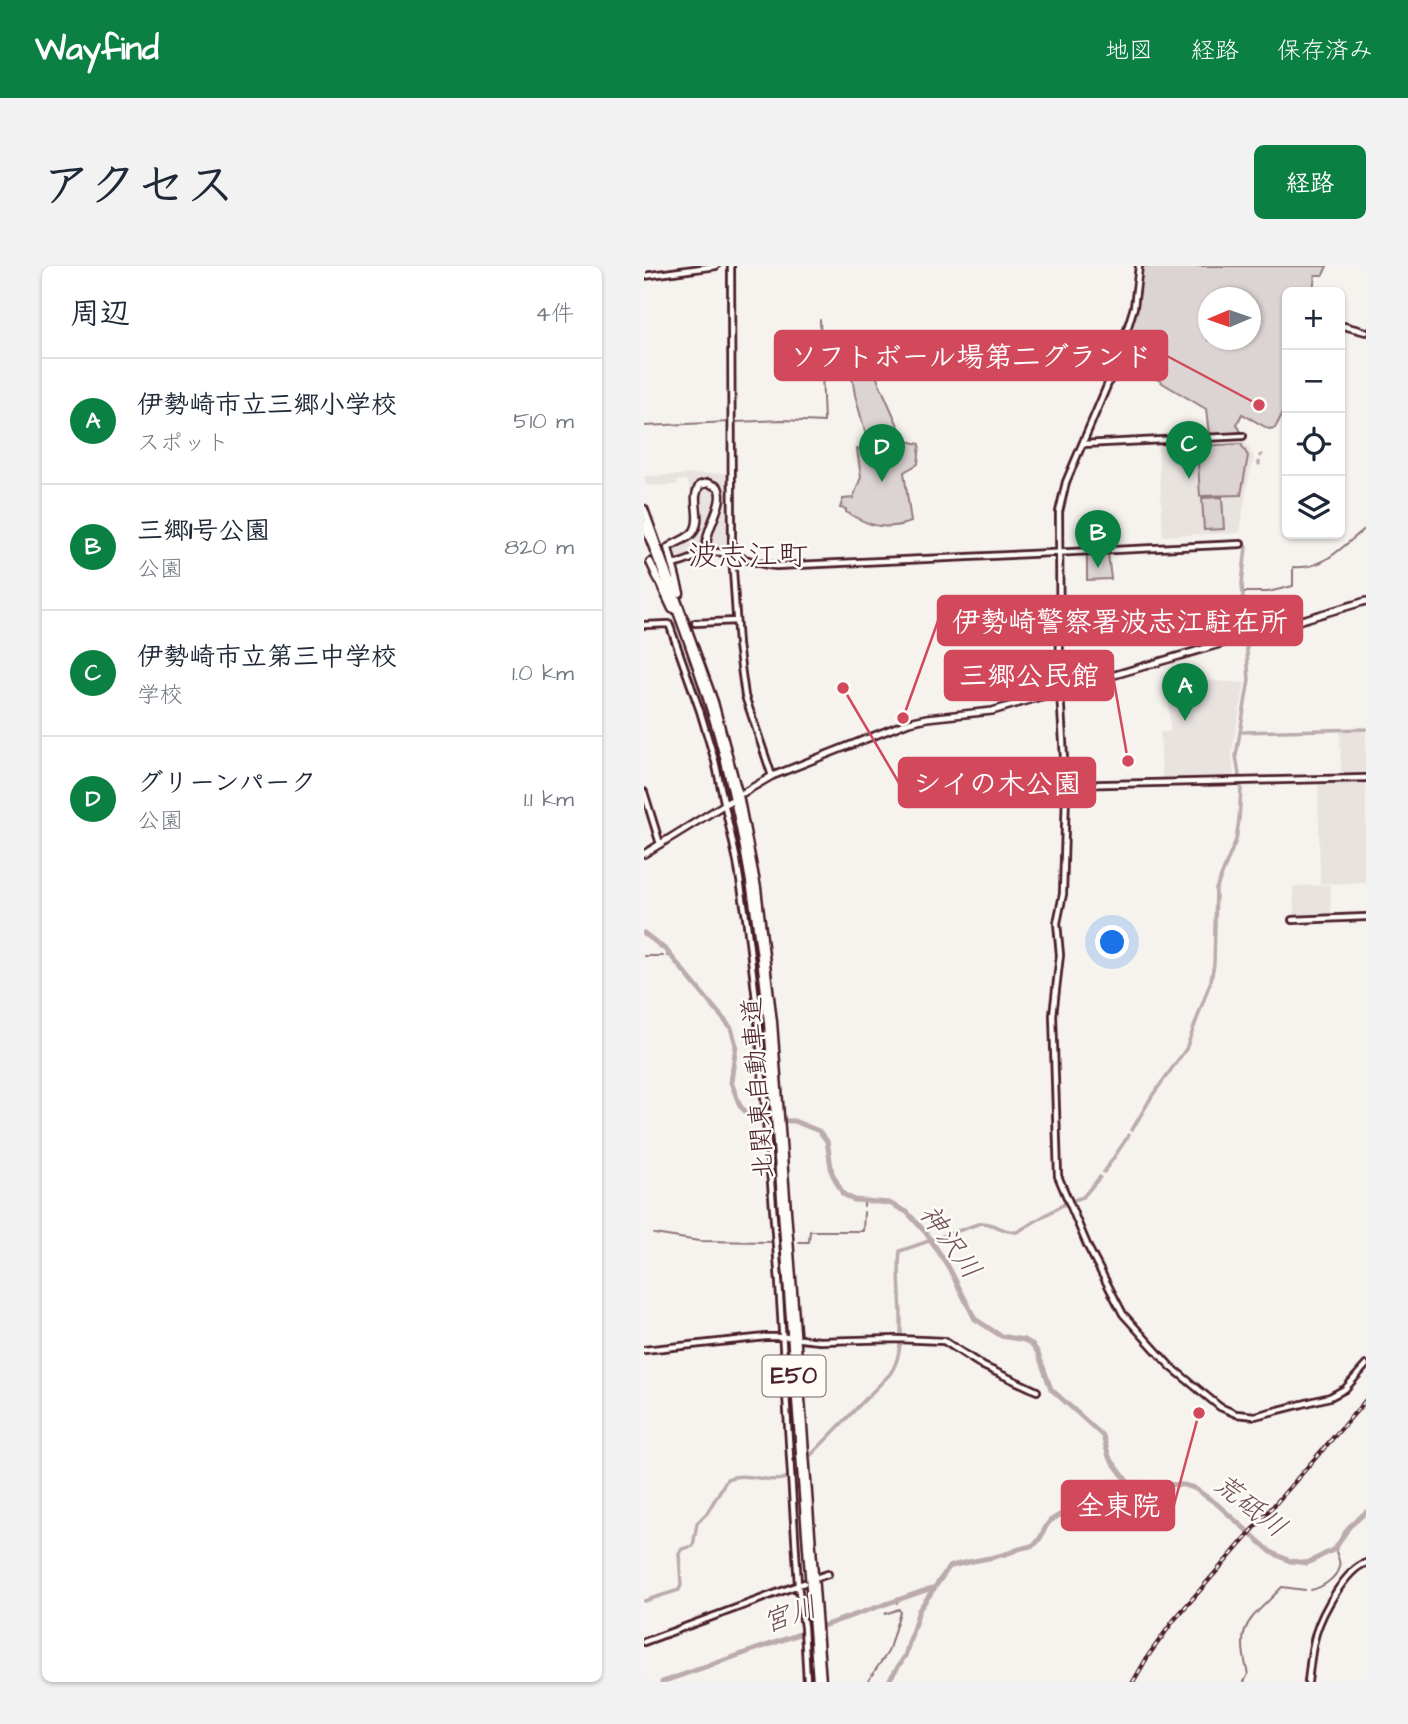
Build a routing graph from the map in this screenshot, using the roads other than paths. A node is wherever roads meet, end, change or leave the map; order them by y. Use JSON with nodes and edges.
{"nodes":[{"id":1,"x":716,"y":266,"type":"edge"},
{"id":2,"x":732,"y":266,"type":"edge"},
{"id":3,"x":1139,"y":266,"type":"edge"},
{"id":4,"x":644,"y":276,"type":"edge"},
{"id":5,"x":1345,"y":327,"type":"edge"},
{"id":6,"x":1366,"y":333,"type":"edge"},
{"id":7,"x":1243,"y":436,"type":"dead end"},
{"id":8,"x":1083,"y":443,"type":"junction"},
{"id":9,"x":644,"y":509,"type":"edge"},
{"id":10,"x":644,"y":524,"type":"edge"},
{"id":11,"x":682,"y":536,"type":"dead end"},
{"id":12,"x":1241,"y":544,"type":"dead end"},
{"id":13,"x":707,"y":553,"type":"junction"},
{"id":14,"x":1059,"y":553,"type":"junction"},
{"id":15,"x":732,"y":555,"type":"junction"},
{"id":16,"x":650,"y":562,"type":"dead end"},
{"id":17,"x":676,"y":564,"type":"dead end"},
{"id":18,"x":651,"y":570,"type":"dead end"},
{"id":19,"x":644,"y":571,"type":"edge"},
{"id":20,"x":1366,"y":600,"type":"edge"},
{"id":21,"x":736,"y":621,"type":"junction"},
{"id":22,"x":695,"y":623,"type":"tunnel mouth"},
{"id":23,"x":644,"y":625,"type":"edge"},
{"id":24,"x":692,"y":638,"type":"junction"},
{"id":25,"x":698,"y":672,"type":"junction"},
{"id":26,"x":1060,"y":691,"type":"junction"},
{"id":27,"x":772,"y":776,"type":"junction"},
{"id":28,"x":1366,"y":778,"type":"edge"},
{"id":29,"x":1066,"y":785,"type":"junction"},
{"id":30,"x":644,"y":792,"type":"edge"},
{"id":31,"x":743,"y":793,"type":"dead end"},
{"id":32,"x":727,"y":803,"type":"junction"},
{"id":33,"x":660,"y":844,"type":"junction"},
{"id":34,"x":644,"y":855,"type":"edge"},
{"id":35,"x":1366,"y":917,"type":"edge"},
{"id":36,"x":1292,"y":920,"type":"dead end"},
{"id":37,"x":777,"y":1108,"type":"junction"},
{"id":38,"x":785,"y":1337,"type":"junction"},
{"id":39,"x":801,"y":1339,"type":"dead end"},
{"id":40,"x":644,"y":1350,"type":"edge"},
{"id":41,"x":1366,"y":1365,"type":"edge"},
{"id":42,"x":1037,"y":1391,"type":"dead end"},
{"id":43,"x":1366,"y":1563,"type":"edge"},
{"id":44,"x":828,"y":1574,"type":"dead end"},
{"id":45,"x":819,"y":1577,"type":"dead end"},
{"id":46,"x":801,"y":1584,"type":"junction"},
{"id":47,"x":816,"y":1636,"type":"junction"},
{"id":48,"x":644,"y":1642,"type":"edge"},
{"id":49,"x":807,"y":1682,"type":"edge"},
{"id":50,"x":817,"y":1682,"type":"edge"},
{"id":51,"x":822,"y":1682,"type":"edge"},
{"id":52,"x":1308,"y":1682,"type":"edge"}],
"edges":[{"from":1,"to":4,"type":"street"},
{"from":2,"to":15,"type":"street"},
{"from":3,"to":8,"type":"street"},
{"from":5,"to":6,"type":"street"},
{"from":7,"to":8,"type":"street"},
{"from":8,"to":14,"type":"street"},
{"from":9,"to":24,"type":"highway","name":"北関東自動車道","number":"E50"},
{"from":10,"to":25,"type":"highway","name":"北関東自動車道","number":"E50"},
{"from":11,"to":13,"type":"highway"},
{"from":12,"to":14,"type":"street"},
{"from":13,"to":15,"type":"street"},
{"from":13,"to":17,"type":"street"},
{"from":13,"to":24,"type":"highway"},
{"from":14,"to":15,"type":"street"},
{"from":14,"to":26,"type":"street"},
{"from":15,"to":21,"type":"street"},
{"from":16,"to":25,"type":"highway"},
{"from":18,"to":19,"type":"street"},
{"from":20,"to":26,"type":"main road"},
{"from":21,"to":22,"type":"street"},
{"from":21,"to":27,"type":"street"},
{"from":23,"to":32,"type":"street"},
{"from":24,"to":37,"type":"highway","name":"北関東自動車道","number":"E50"},
{"from":25,"to":37,"type":"highway","name":"北関東自動車道","number":"E50"},
{"from":26,"to":27,"type":"main road"},
{"from":26,"to":29,"type":"street"},
{"from":27,"to":31,"type":"main road"},
{"from":28,"to":29,"type":"street"},
{"from":29,"to":41,"type":"street"},
{"from":30,"to":33,"type":"street"},
{"from":32,"to":33,"type":"main road"},
{"from":32,"to":38,"type":"street"},
{"from":33,"to":34,"type":"main road"},
{"from":35,"to":36,"type":"street"},
{"from":37,"to":47,"type":"highway","name":"北関東自動車道","number":"E50"},
{"from":38,"to":40,"type":"street"},
{"from":38,"to":46,"type":"street"},
{"from":39,"to":42,"type":"street"},
{"from":43,"to":52,"type":"street"},
{"from":44,"to":45,"type":"street"},
{"from":46,"to":48,"type":"street"},
{"from":46,"to":49,"type":"street"},
{"from":47,"to":50,"type":"highway","name":"北関東自動車道","number":"E50"},
{"from":47,"to":51,"type":"highway","name":"北関東自動車道","number":"E50"}]}
